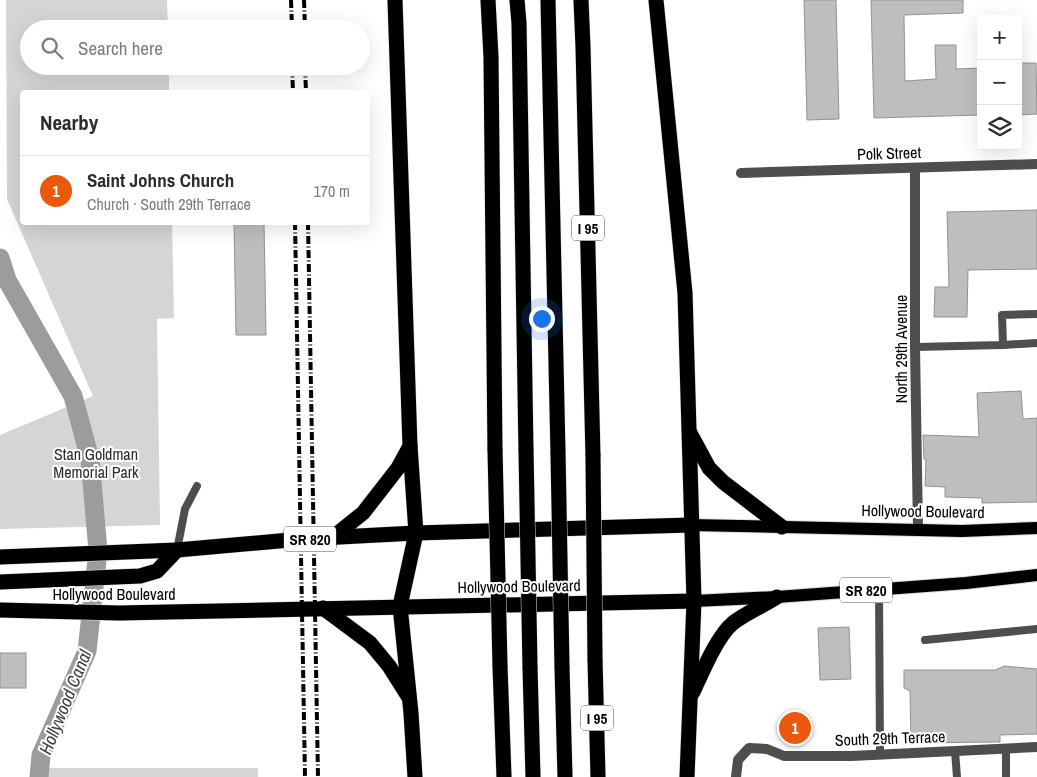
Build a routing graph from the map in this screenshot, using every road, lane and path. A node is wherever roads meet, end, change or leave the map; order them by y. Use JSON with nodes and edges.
{"nodes":[{"id":1,"x":395,"y":0,"type":"edge"},
{"id":2,"x":488,"y":0,"type":"edge"},
{"id":3,"x":517,"y":0,"type":"edge"},
{"id":4,"x":548,"y":0,"type":"edge"},
{"id":5,"x":581,"y":0,"type":"edge"},
{"id":6,"x":656,"y":0,"type":"edge"},
{"id":7,"x":1037,"y":164,"type":"edge"},
{"id":8,"x":915,"y":168,"type":"junction"},
{"id":9,"x":741,"y":173,"type":"dead end"},
{"id":10,"x":1037,"y":314,"type":"edge"},
{"id":11,"x":1037,"y":343,"type":"edge"},
{"id":12,"x":1003,"y":345,"type":"junction"},
{"id":13,"x":915,"y":346,"type":"junction"},
{"id":14,"x":689,"y":430,"type":"junction"},
{"id":15,"x":410,"y":446,"type":"junction"},
{"id":16,"x":197,"y":486,"type":"dead end"},
{"id":17,"x":691,"y":525,"type":"junction"},
{"id":18,"x":782,"y":526,"type":"junction"},
{"id":19,"x":1037,"y":528,"type":"edge"},
{"id":20,"x":918,"y":529,"type":"junction"},
{"id":21,"x":416,"y":533,"type":"junction"},
{"id":22,"x":333,"y":537,"type":"junction"},
{"id":23,"x":177,"y":550,"type":"junction"},
{"id":24,"x":0,"y":557,"type":"edge"},
{"id":25,"x":1037,"y":575,"type":"edge"},
{"id":26,"x":0,"y":582,"type":"edge"},
{"id":27,"x":879,"y":588,"type":"junction"},
{"id":28,"x":778,"y":597,"type":"junction"},
{"id":29,"x":694,"y":601,"type":"junction"},
{"id":30,"x":400,"y":606,"type":"junction"},
{"id":31,"x":323,"y":608,"type":"junction"},
{"id":32,"x":0,"y":610,"type":"edge"},
{"id":33,"x":1037,"y":630,"type":"edge"},
{"id":34,"x":925,"y":640,"type":"dead end"},
{"id":35,"x":690,"y":698,"type":"junction"},
{"id":36,"x":410,"y":700,"type":"junction"},
{"id":37,"x":1037,"y":747,"type":"edge"},
{"id":38,"x":1006,"y":748,"type":"junction"},
{"id":39,"x":955,"y":751,"type":"junction"},
{"id":40,"x":880,"y":754,"type":"junction"},
{"id":41,"x":415,"y":777,"type":"edge"},
{"id":42,"x":504,"y":777,"type":"edge"},
{"id":43,"x":533,"y":777,"type":"edge"},
{"id":44,"x":565,"y":777,"type":"edge"},
{"id":45,"x":598,"y":777,"type":"edge"},
{"id":46,"x":687,"y":777,"type":"edge"},
{"id":47,"x":736,"y":777,"type":"edge"},
{"id":48,"x":957,"y":777,"type":"edge"},
{"id":49,"x":1006,"y":777,"type":"edge"}],
"edges":[{"from":1,"to":15,"type":"highway"},
{"from":2,"to":42,"type":"highway","bridge":true},
{"from":3,"to":43,"type":"highway","bridge":true},
{"from":4,"to":44,"type":"highway","bridge":true},
{"from":5,"to":45,"type":"highway","number":"I 95","bridge":true},
{"from":6,"to":14,"type":"highway"},
{"from":7,"to":8,"type":"street","name":"Polk Street"},
{"from":8,"to":9,"type":"street","name":"Polk Street"},
{"from":8,"to":13,"type":"street","name":"North 29th Avenue"},
{"from":10,"to":12,"type":"lane"},
{"from":11,"to":12,"type":"lane"},
{"from":12,"to":13,"type":"lane"},
{"from":13,"to":20,"type":"street","name":"North 29th Avenue"},
{"from":14,"to":17,"type":"highway"},
{"from":14,"to":18,"type":"highway"},
{"from":15,"to":21,"type":"highway"},
{"from":15,"to":22,"type":"highway"},
{"from":16,"to":23,"type":"lane"},
{"from":17,"to":18,"type":"main road","name":"Hollywood Boulevard","number":"SR 820"},
{"from":17,"to":21,"type":"highway","name":"Hollywood Boulevard","number":"SR 820"},
{"from":17,"to":29,"type":"highway"},
{"from":18,"to":20,"type":"main road","name":"Hollywood Boulevard","number":"SR 820"},
{"from":19,"to":20,"type":"main road","name":"Hollywood Boulevard","number":"SR 820"},
{"from":21,"to":22,"type":"highway","name":"Hollywood Boulevard","number":"SR 820"},
{"from":21,"to":30,"type":"highway"},
{"from":22,"to":23,"type":"highway","name":"Hollywood Boulevard","number":"SR 820"},
{"from":23,"to":24,"type":"highway","name":"Hollywood Boulevard","number":"SR 820"},
{"from":23,"to":26,"type":"highway"},
{"from":25,"to":27,"type":"main road","name":"Hollywood Boulevard","number":"SR 820"},
{"from":27,"to":28,"type":"main road","name":"Hollywood Boulevard","number":"SR 820"},
{"from":27,"to":40,"type":"lane"},
{"from":28,"to":29,"type":"main road","name":"Hollywood Boulevard","number":"SR 820"},
{"from":28,"to":35,"type":"highway"},
{"from":29,"to":30,"type":"highway","name":"Hollywood Boulevard","number":"SR 820"},
{"from":29,"to":35,"type":"highway"},
{"from":30,"to":31,"type":"highway","name":"Hollywood Boulevard","number":"SR 820"},
{"from":30,"to":36,"type":"highway"},
{"from":31,"to":32,"type":"highway","name":"Hollywood Boulevard","number":"SR 820"},
{"from":31,"to":36,"type":"highway"},
{"from":33,"to":34,"type":"lane"},
{"from":35,"to":46,"type":"highway"},
{"from":36,"to":41,"type":"highway"},
{"from":37,"to":38,"type":"street","name":"South 29th Terrace"},
{"from":38,"to":39,"type":"street","name":"South 29th Terrace"},
{"from":38,"to":49,"type":"lane"},
{"from":39,"to":40,"type":"street","name":"South 29th Terrace"},
{"from":39,"to":48,"type":"lane"},
{"from":40,"to":47,"type":"street","name":"South 29th Terrace"}]}
